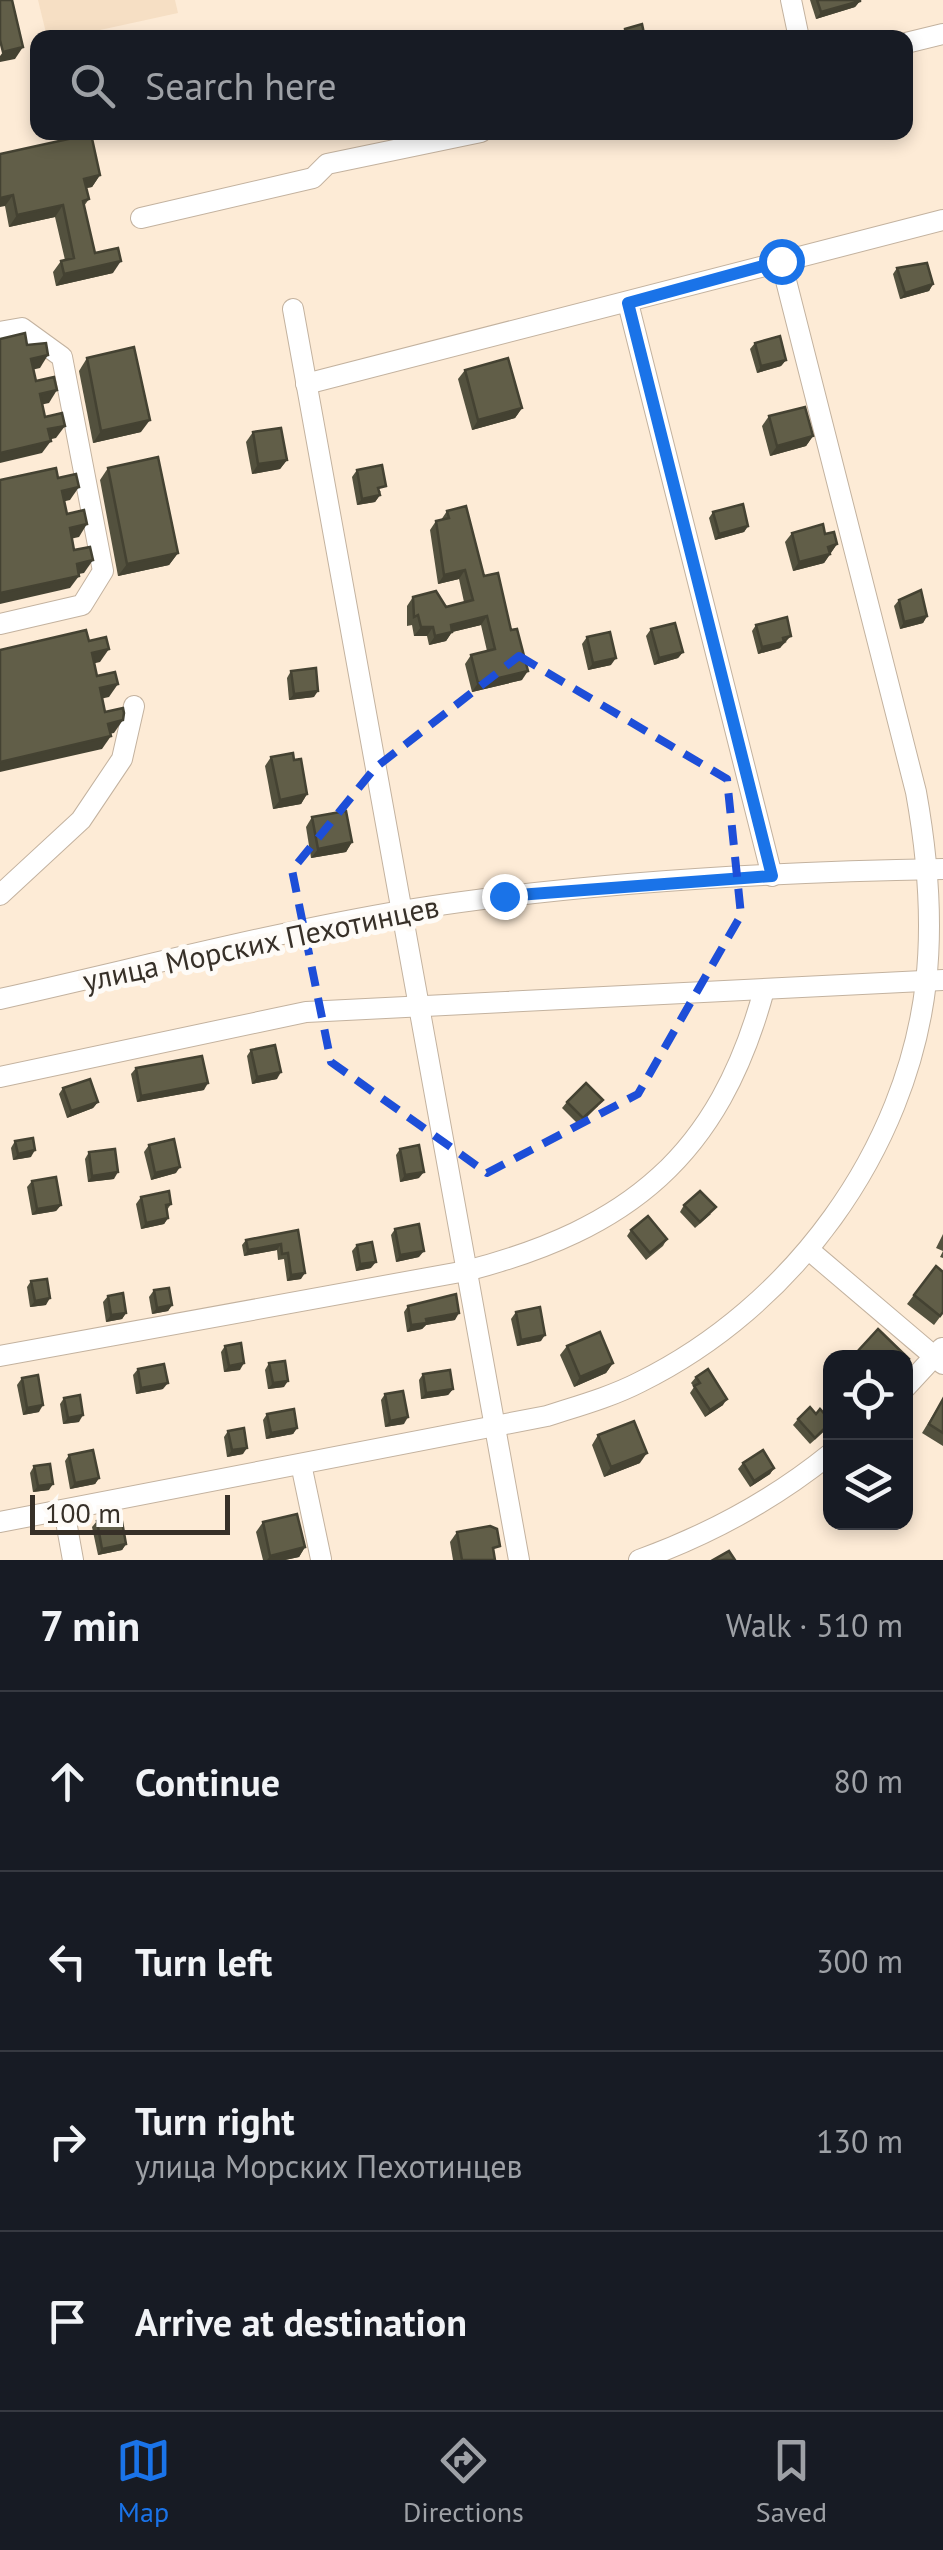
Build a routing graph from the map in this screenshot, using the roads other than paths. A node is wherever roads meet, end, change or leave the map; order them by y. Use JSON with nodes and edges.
{"nodes":[{"id":1,"x":791,"y":0,"type":"edge"},
{"id":2,"x":798,"y":30,"type":"edge"},
{"id":3,"x":943,"y":34,"type":"edge"},
{"id":4,"x":913,"y":41,"type":"edge"},
{"id":5,"x":442,"y":140,"type":"edge"},
{"id":6,"x":141,"y":218,"type":"dead end"},
{"id":7,"x":943,"y":220,"type":"edge"},
{"id":8,"x":781,"y":261,"type":"junction"},
{"id":9,"x":628,"y":303,"type":"junction"},
{"id":10,"x":293,"y":309,"type":"dead end"},
{"id":11,"x":0,"y":332,"type":"edge"},
{"id":12,"x":306,"y":384,"type":"junction"},
{"id":13,"x":0,"y":624,"type":"edge"},
{"id":14,"x":134,"y":706,"type":"dead end"},
{"id":15,"x":935,"y":869,"type":"edge"},
{"id":16,"x":772,"y":876,"type":"junction"},
{"id":17,"x":0,"y":895,"type":"edge"},
{"id":18,"x":404,"y":911,"type":"junction"},
{"id":19,"x":935,"y":980,"type":"edge"},
{"id":20,"x":764,"y":990,"type":"junction"},
{"id":21,"x":0,"y":1000,"type":"edge"},
{"id":22,"x":420,"y":1007,"type":"junction"},
{"id":23,"x":0,"y":1077,"type":"edge"},
{"id":24,"x":809,"y":1250,"type":"junction"},
{"id":25,"x":466,"y":1271,"type":"junction"},
{"id":26,"x":0,"y":1356,"type":"edge"},
{"id":27,"x":940,"y":1356,"type":"edge"},
{"id":28,"x":913,"y":1381,"type":"edge"},
{"id":29,"x":494,"y":1426,"type":"junction"},
{"id":30,"x":823,"y":1459,"type":"edge"},
{"id":31,"x":301,"y":1464,"type":"junction"},
{"id":32,"x":64,"y":1510,"type":"junction"},
{"id":33,"x":0,"y":1522,"type":"edge"},
{"id":34,"x":321,"y":1559,"type":"edge"},
{"id":35,"x":74,"y":1560,"type":"edge"},
{"id":36,"x":519,"y":1560,"type":"edge"},
{"id":37,"x":639,"y":1560,"type":"edge"}],
"edges":[{"from":1,"to":2,"type":"street"},
{"from":3,"to":4,"type":"street"},
{"from":5,"to":6,"type":"street"},
{"from":7,"to":8,"type":"street"},
{"from":8,"to":9,"type":"street"},
{"from":8,"to":15,"type":"street"},
{"from":9,"to":12,"type":"street"},
{"from":9,"to":16,"type":"street"},
{"from":10,"to":12,"type":"street"},
{"from":11,"to":13,"type":"street"},
{"from":12,"to":18,"type":"street"},
{"from":14,"to":17,"type":"street"},
{"from":15,"to":16,"type":"street","name":"улица Морских Пехотинцев"},
{"from":15,"to":19,"type":"street"},
{"from":16,"to":18,"type":"street","name":"улица Морских Пехотинцев"},
{"from":18,"to":21,"type":"street","name":"улица Морских Пехотинцев"},
{"from":18,"to":22,"type":"street"},
{"from":19,"to":20,"type":"street"},
{"from":19,"to":24,"type":"street"},
{"from":20,"to":22,"type":"street"},
{"from":20,"to":25,"type":"street"},
{"from":22,"to":23,"type":"street"},
{"from":22,"to":25,"type":"street"},
{"from":24,"to":27,"type":"street"},
{"from":24,"to":29,"type":"street"},
{"from":25,"to":26,"type":"street"},
{"from":25,"to":29,"type":"street"},
{"from":27,"to":28,"type":"street"},
{"from":29,"to":31,"type":"street"},
{"from":29,"to":36,"type":"street"},
{"from":30,"to":37,"type":"street"},
{"from":31,"to":32,"type":"street"},
{"from":31,"to":34,"type":"street"},
{"from":32,"to":33,"type":"street"},
{"from":32,"to":35,"type":"street"}]}
